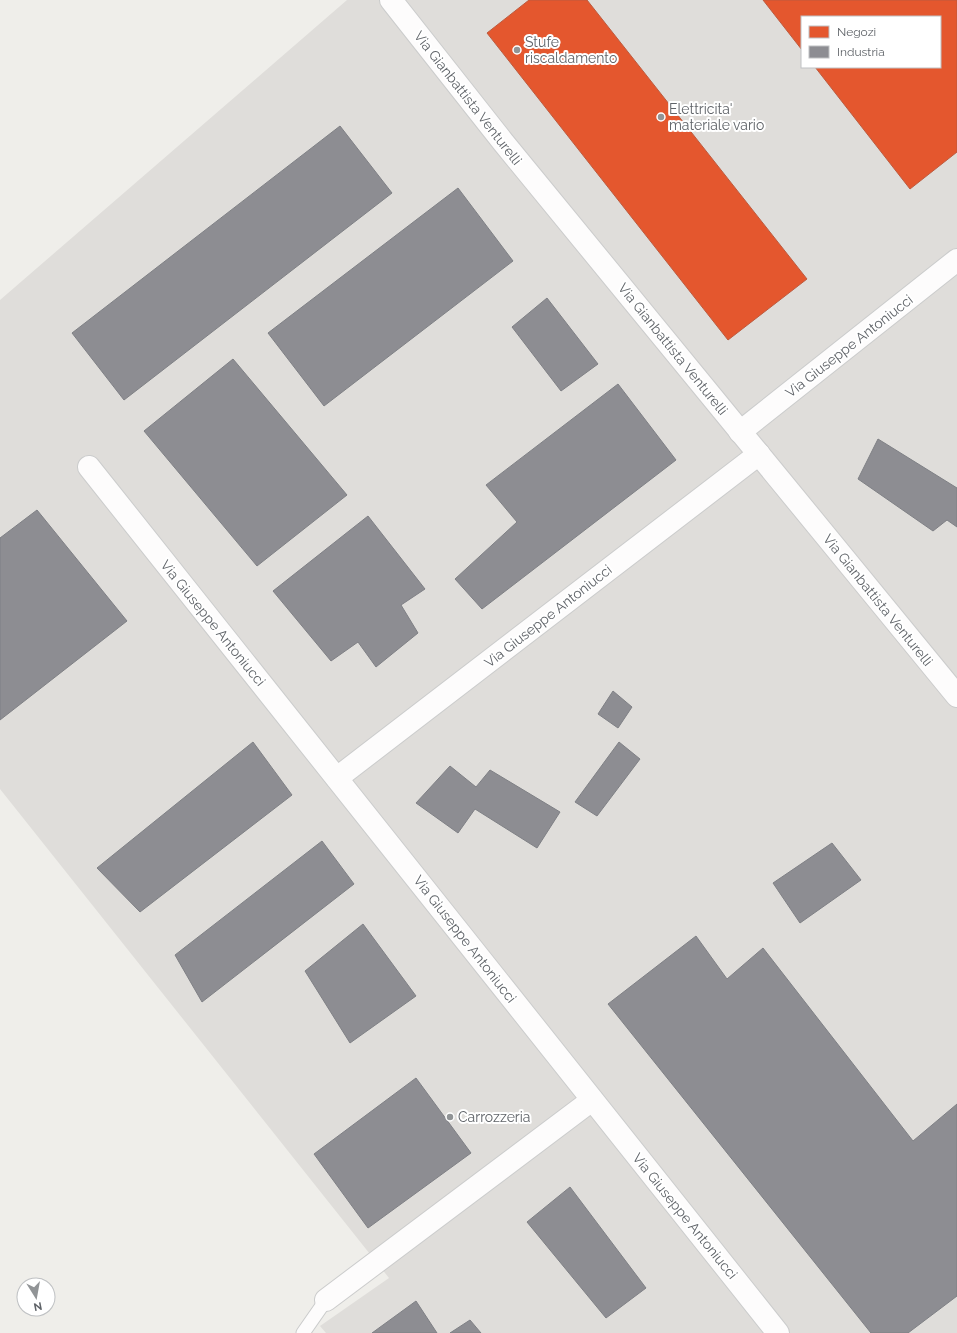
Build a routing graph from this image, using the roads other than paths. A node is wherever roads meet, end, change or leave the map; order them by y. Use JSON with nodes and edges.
{"nodes":[{"id":1,"x":391,"y":0,"type":"edge"},
{"id":2,"x":957,"y":260,"type":"edge"},
{"id":3,"x":740,"y":432,"type":"junction"},
{"id":4,"x":759,"y":454,"type":"junction"},
{"id":5,"x":89,"y":467,"type":"dead end"},
{"id":6,"x":957,"y":696,"type":"edge"},
{"id":7,"x":337,"y":778,"type":"junction"},
{"id":8,"x":592,"y":1100,"type":"junction"},
{"id":9,"x":326,"y":1300,"type":"joint"},
{"id":10,"x":303,"y":1333,"type":"edge"},
{"id":11,"x":778,"y":1333,"type":"edge"}],
"edges":[{"from":1,"to":3,"type":"street","name":"Via Gianbattista Venturelli"},
{"from":2,"to":3,"type":"street","name":"Via Giuseppe Antoniucci"},
{"from":3,"to":4,"type":"street","name":"Via Gianbattista Venturelli"},
{"from":4,"to":6,"type":"street","name":"Via Gianbattista Venturelli"},
{"from":4,"to":7,"type":"street","name":"Via Giuseppe Antoniucci"},
{"from":5,"to":7,"type":"street","name":"Via Giuseppe Antoniucci"},
{"from":7,"to":8,"type":"street","name":"Via Giuseppe Antoniucci"},
{"from":8,"to":9,"type":"street"},
{"from":8,"to":11,"type":"street","name":"Via Giuseppe Antoniucci"},
{"from":9,"to":10,"type":"lane"}]}
